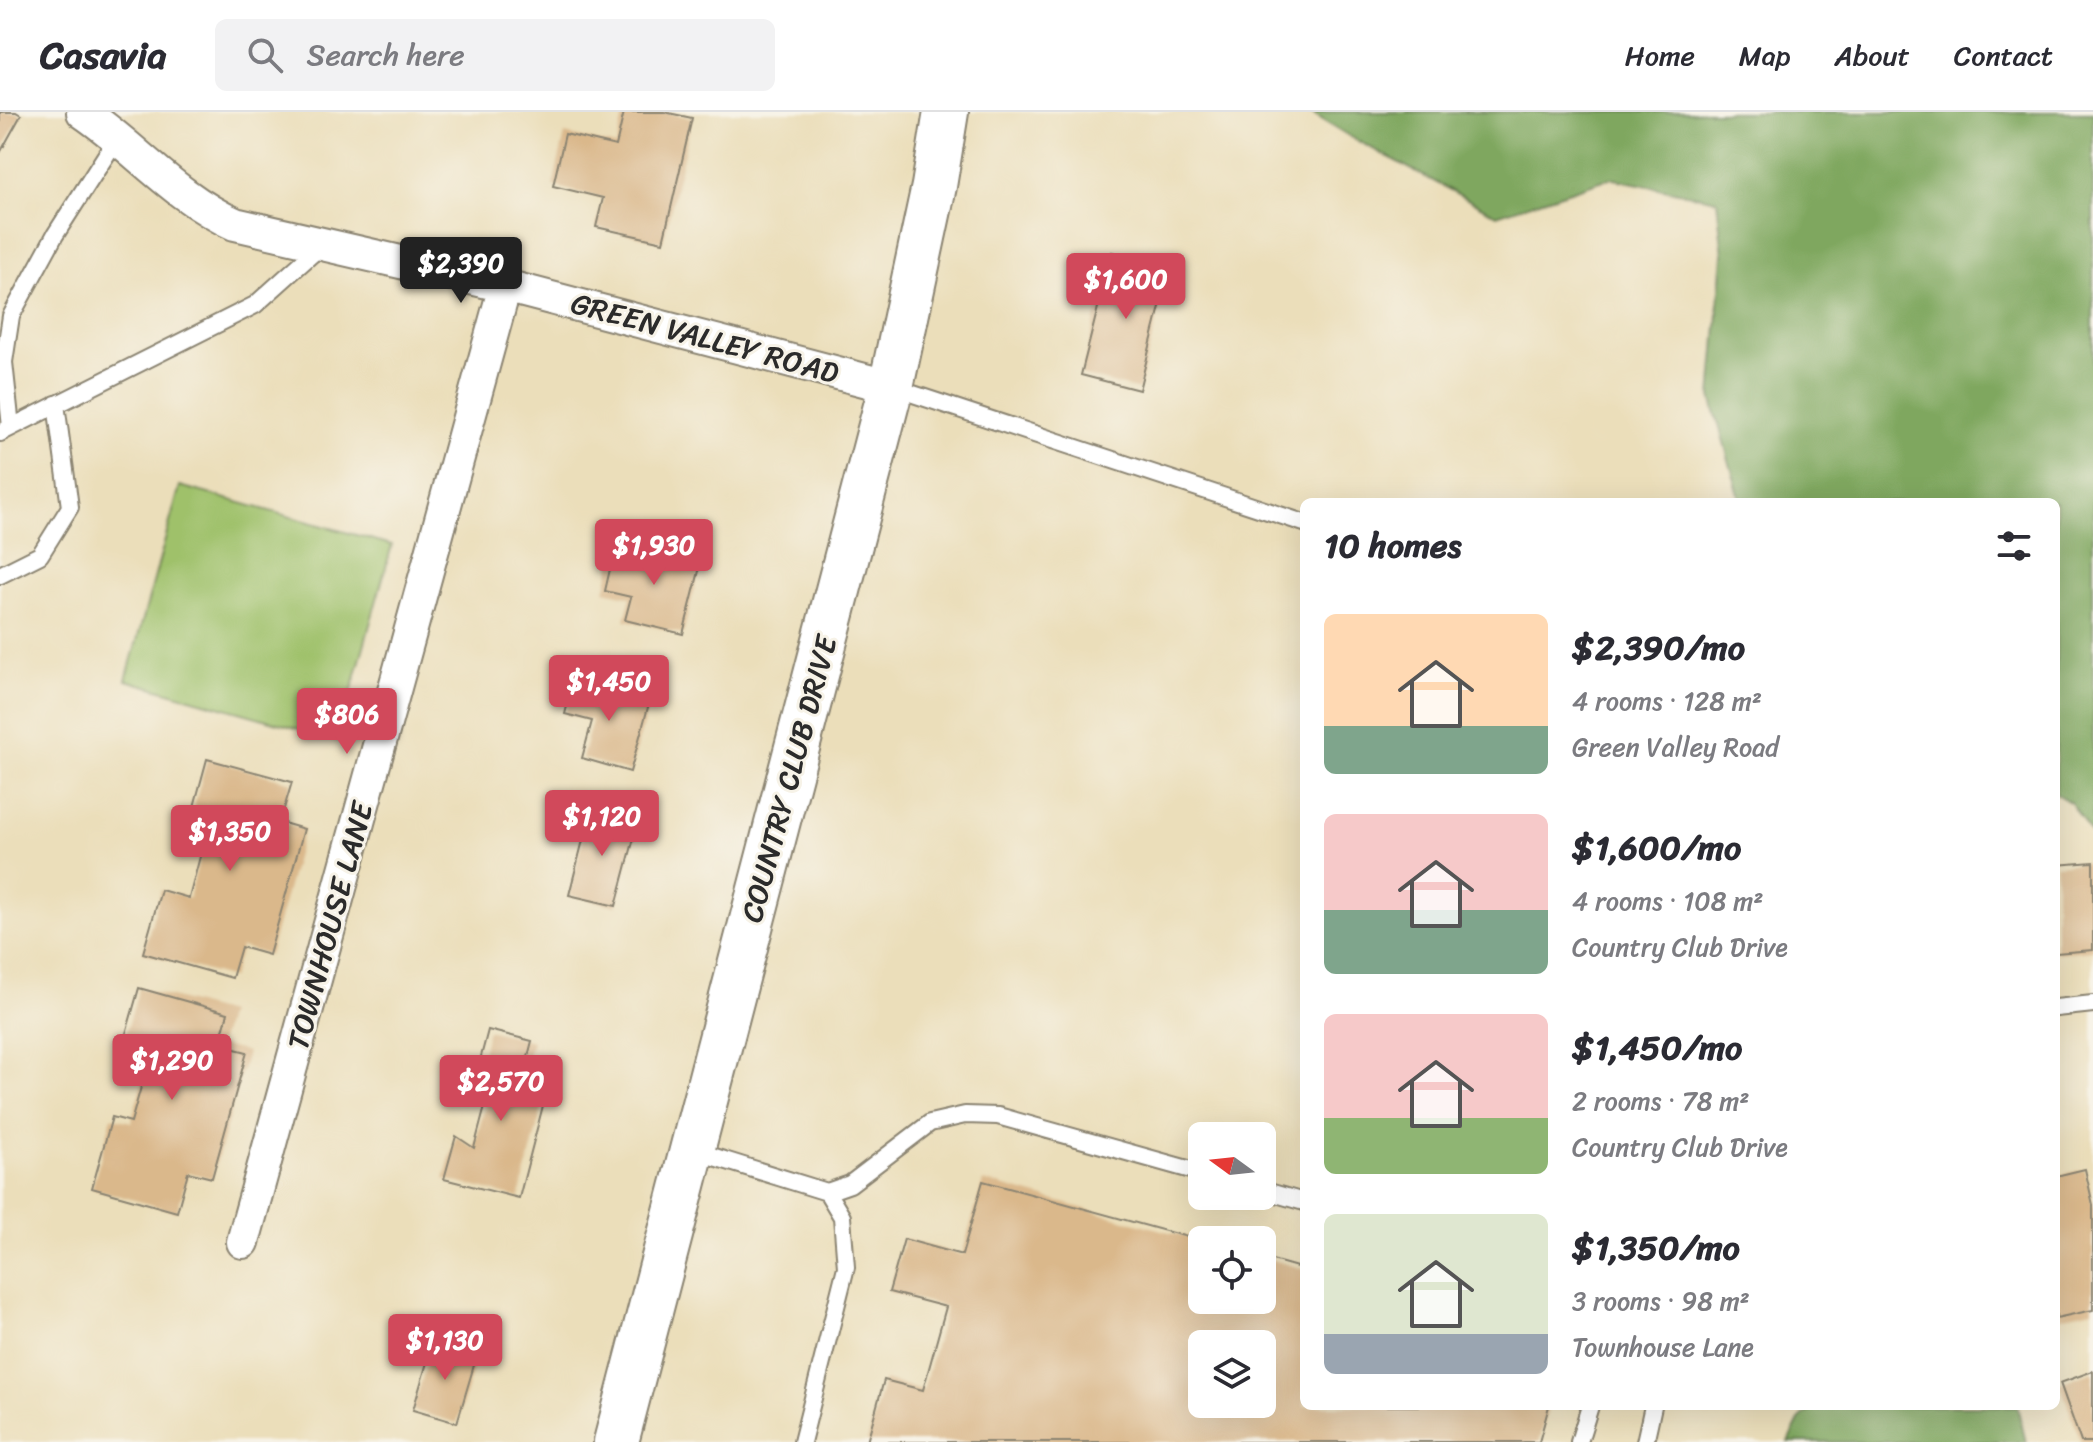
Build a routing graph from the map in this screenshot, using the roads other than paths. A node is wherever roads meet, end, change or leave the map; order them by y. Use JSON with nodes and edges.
{"nodes":[{"id":1,"x":83,"y":112,"type":"edge"},
{"id":2,"x":946,"y":112,"type":"edge"},
{"id":3,"x":117,"y":138,"type":"junction"},
{"id":4,"x":323,"y":244,"type":"junction"},
{"id":5,"x":505,"y":286,"type":"junction"},
{"id":6,"x":891,"y":387,"type":"junction"},
{"id":7,"x":56,"y":404,"type":"junction"},
{"id":8,"x":6,"y":430,"type":"edge"},
{"id":9,"x":1300,"y":522,"type":"edge"},
{"id":10,"x":0,"y":575,"type":"edge"},
{"id":11,"x":2093,"y":1004,"type":"edge"},
{"id":12,"x":2060,"y":1008,"type":"edge"},
{"id":13,"x":692,"y":1150,"type":"junction"},
{"id":14,"x":1188,"y":1169,"type":"edge"},
{"id":15,"x":827,"y":1192,"type":"junction"},
{"id":16,"x":1276,"y":1194,"type":"edge"},
{"id":17,"x":1300,"y":1201,"type":"edge"},
{"id":18,"x":243,"y":1242,"type":"dead end"},
{"id":19,"x":1589,"y":1410,"type":"edge"},
{"id":20,"x":1652,"y":1410,"type":"edge"},
{"id":21,"x":616,"y":1442,"type":"edge"},
{"id":22,"x":802,"y":1442,"type":"edge"},
{"id":23,"x":1579,"y":1442,"type":"edge"},
{"id":24,"x":1645,"y":1442,"type":"edge"}],
"edges":[{"from":1,"to":3,"type":"street","name":"GREEN VALLEY ROAD"},
{"from":2,"to":6,"type":"main road","name":"COUNTRY CLUB DRIVE"},
{"from":3,"to":4,"type":"street","name":"GREEN VALLEY ROAD"},
{"from":3,"to":8,"type":"lane"},
{"from":4,"to":5,"type":"street","name":"GREEN VALLEY ROAD"},
{"from":4,"to":7,"type":"lane"},
{"from":5,"to":6,"type":"street","name":"GREEN VALLEY ROAD"},
{"from":5,"to":18,"type":"street","name":"TOWNHOUSE LANE"},
{"from":6,"to":9,"type":"lane"},
{"from":6,"to":13,"type":"main road","name":"COUNTRY CLUB DRIVE"},
{"from":7,"to":8,"type":"lane"},
{"from":7,"to":10,"type":"lane"},
{"from":11,"to":12,"type":"lane"},
{"from":13,"to":15,"type":"lane"},
{"from":13,"to":21,"type":"main road","name":"COUNTRY CLUB DRIVE"},
{"from":14,"to":15,"type":"lane"},
{"from":15,"to":22,"type":"lane"},
{"from":16,"to":17,"type":"lane"},
{"from":19,"to":23,"type":"lane"},
{"from":20,"to":24,"type":"lane"}]}
